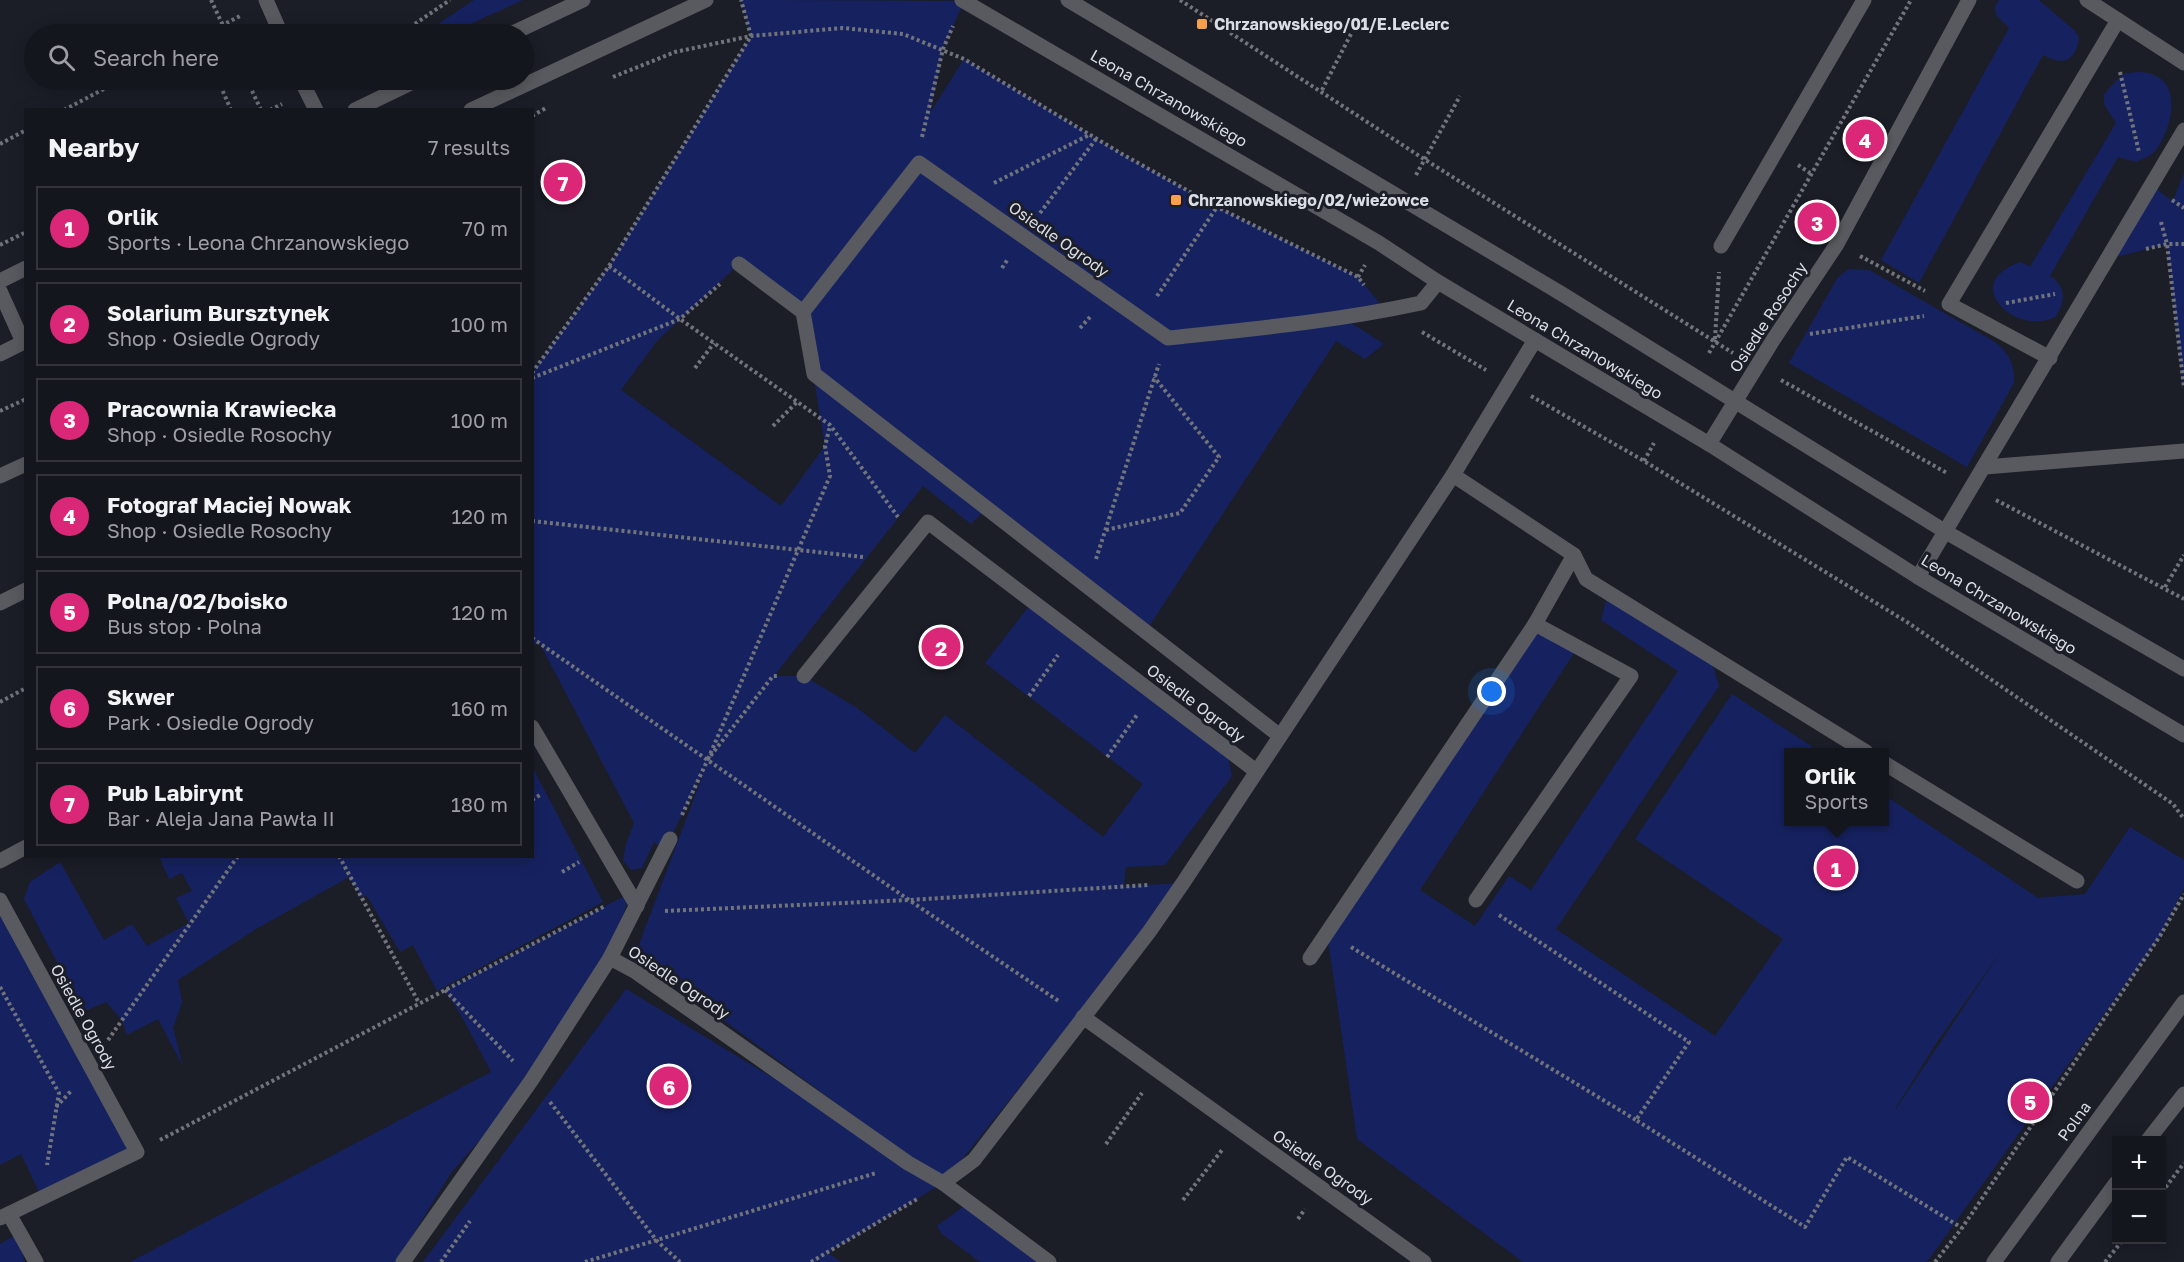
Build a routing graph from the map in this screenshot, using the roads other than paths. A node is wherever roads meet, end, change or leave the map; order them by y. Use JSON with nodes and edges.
{"nodes":[{"id":1,"x":583,"y":0,"type":"edge"},
{"id":2,"x":706,"y":0,"type":"edge"},
{"id":3,"x":963,"y":0,"type":"edge"},
{"id":4,"x":1068,"y":0,"type":"edge"},
{"id":5,"x":1864,"y":0,"type":"edge"},
{"id":6,"x":1969,"y":0,"type":"edge"},
{"id":7,"x":2087,"y":0,"type":"edge"},
{"id":8,"x":266,"y":1,"type":"edge"},
{"id":9,"x":2118,"y":20,"type":"junction"},
{"id":10,"x":276,"y":24,"type":"edge"},
{"id":11,"x":532,"y":24,"type":"edge"},
{"id":12,"x":2184,"y":63,"type":"edge"},
{"id":13,"x":534,"y":81,"type":"edge"},
{"id":14,"x":306,"y":90,"type":"edge"},
{"id":15,"x":396,"y":90,"type":"edge"},
{"id":16,"x":514,"y":90,"type":"edge"},
{"id":17,"x":314,"y":108,"type":"edge"},
{"id":18,"x":359,"y":108,"type":"edge"},
{"id":19,"x":475,"y":108,"type":"edge"},
{"id":20,"x":2184,"y":130,"type":"edge"},
{"id":21,"x":1721,"y":246,"type":"road end"},
{"id":22,"x":740,"y":264,"type":"road end"},
{"id":23,"x":24,"y":269,"type":"edge"},
{"id":24,"x":0,"y":281,"type":"edge"},
{"id":25,"x":1438,"y":282,"type":"junction"},
{"id":26,"x":0,"y":291,"type":"edge"},
{"id":27,"x":803,"y":312,"type":"junction"},
{"id":28,"x":1535,"y":340,"type":"junction"},
{"id":29,"x":24,"y":341,"type":"edge"},
{"id":30,"x":0,"y":354,"type":"edge"},
{"id":31,"x":2050,"y":358,"type":"junction"},
{"id":32,"x":1735,"y":401,"type":"junction"},
{"id":33,"x":1708,"y":444,"type":"junction"},
{"id":34,"x":2184,"y":451,"type":"edge"},
{"id":35,"x":24,"y":465,"type":"edge"},
{"id":36,"x":1985,"y":467,"type":"junction"},
{"id":37,"x":1453,"y":475,"type":"junction"},
{"id":38,"x":0,"y":476,"type":"edge"},
{"id":39,"x":1946,"y":532,"type":"junction"},
{"id":40,"x":1574,"y":555,"type":"junction"},
{"id":41,"x":1918,"y":577,"type":"junction"},
{"id":42,"x":24,"y":591,"type":"edge"},
{"id":43,"x":0,"y":603,"type":"edge"},
{"id":44,"x":1534,"y":624,"type":"junction"},
{"id":45,"x":2184,"y":669,"type":"edge"},
{"id":46,"x":804,"y":676,"type":"road end"},
{"id":47,"x":534,"y":730,"type":"edge"},
{"id":48,"x":2184,"y":735,"type":"edge"},
{"id":49,"x":1280,"y":736,"type":"junction"},
{"id":50,"x":1858,"y":748,"type":"edge"},
{"id":51,"x":1889,"y":766,"type":"edge"},
{"id":52,"x":1256,"y":771,"type":"junction"},
{"id":53,"x":670,"y":839,"type":"road end"},
{"id":54,"x":24,"y":848,"type":"edge"},
{"id":55,"x":0,"y":861,"type":"edge"},
{"id":56,"x":2077,"y":881,"type":"dead end"},
{"id":57,"x":634,"y":899,"type":"junction"},
{"id":58,"x":0,"y":900,"type":"edge"},
{"id":59,"x":1476,"y":900,"type":"road end"},
{"id":60,"x":610,"y":958,"type":"junction"},
{"id":61,"x":1310,"y":958,"type":"dead end"},
{"id":62,"x":2184,"y":1002,"type":"edge"},
{"id":63,"x":1083,"y":1017,"type":"junction"},
{"id":64,"x":2184,"y":1094,"type":"edge"},
{"id":65,"x":2151,"y":1136,"type":"edge"},
{"id":66,"x":943,"y":1183,"type":"junction"},
{"id":67,"x":2112,"y":1188,"type":"edge"},
{"id":68,"x":5,"y":1216,"type":"edge"},
{"id":69,"x":36,"y":1262,"type":"edge"},
{"id":70,"x":403,"y":1262,"type":"edge"},
{"id":71,"x":1049,"y":1262,"type":"edge"},
{"id":72,"x":1424,"y":1262,"type":"edge"},
{"id":73,"x":1994,"y":1262,"type":"edge"},
{"id":74,"x":2058,"y":1262,"type":"edge"}],
"edges":[{"from":1,"to":11,"type":"street"},
{"from":2,"to":13,"type":"street"},
{"from":3,"to":25,"type":"street","name":"Leona Chrzanowskiego"},
{"from":4,"to":32,"type":"street","name":"Leona Chrzanowskiego"},
{"from":5,"to":21,"type":"street"},
{"from":6,"to":32,"type":"street","name":"Osiedle Rosochy"},
{"from":7,"to":9,"type":"street"},
{"from":8,"to":10,"type":"street"},
{"from":9,"to":12,"type":"street"},
{"from":9,"to":31,"type":"street"},
{"from":14,"to":17,"type":"street"},
{"from":15,"to":18,"type":"street"},
{"from":16,"to":19,"type":"street"},
{"from":20,"to":31,"type":"street"},
{"from":22,"to":27,"type":"street"},
{"from":23,"to":24,"type":"street"},
{"from":25,"to":27,"type":"street","name":"Osiedle Ogrody"},
{"from":25,"to":28,"type":"street","name":"Leona Chrzanowskiego"},
{"from":26,"to":29,"type":"street"},
{"from":27,"to":49,"type":"street"},
{"from":28,"to":33,"type":"street","name":"Leona Chrzanowskiego"},
{"from":28,"to":37,"type":"street"},
{"from":29,"to":30,"type":"street"},
{"from":31,"to":36,"type":"street"},
{"from":32,"to":33,"type":"street","name":"Osiedle Rosochy"},
{"from":32,"to":39,"type":"street","name":"Leona Chrzanowskiego"},
{"from":33,"to":41,"type":"street","name":"Leona Chrzanowskiego"},
{"from":34,"to":36,"type":"street"},
{"from":35,"to":38,"type":"street"},
{"from":36,"to":39,"type":"street"},
{"from":37,"to":40,"type":"street"},
{"from":37,"to":49,"type":"street"},
{"from":39,"to":41,"type":"street"},
{"from":39,"to":45,"type":"street","name":"Leona Chrzanowskiego"},
{"from":40,"to":44,"type":"street"},
{"from":40,"to":50,"type":"street"},
{"from":41,"to":48,"type":"street","name":"Leona Chrzanowskiego"},
{"from":42,"to":43,"type":"street"},
{"from":44,"to":59,"type":"street"},
{"from":44,"to":61,"type":"street"},
{"from":46,"to":52,"type":"street","name":"Osiedle Ogrody"},
{"from":47,"to":57,"type":"street"},
{"from":49,"to":52,"type":"street"},
{"from":51,"to":56,"type":"street"},
{"from":52,"to":63,"type":"street"},
{"from":53,"to":57,"type":"street"},
{"from":54,"to":55,"type":"street"},
{"from":57,"to":60,"type":"street"},
{"from":58,"to":68,"type":"street","name":"Osiedle Ogrody"},
{"from":60,"to":66,"type":"street","name":"Osiedle Ogrody"},
{"from":60,"to":70,"type":"street","name":"Osiedle Ogrody"},
{"from":62,"to":73,"type":"street","name":"Polna"},
{"from":63,"to":66,"type":"street"},
{"from":63,"to":72,"type":"street","name":"Osiedle Ogrody"},
{"from":64,"to":65,"type":"street"},
{"from":66,"to":71,"type":"street","name":"Osiedle Ogrody"},
{"from":67,"to":74,"type":"street"},
{"from":68,"to":69,"type":"street"}]}
